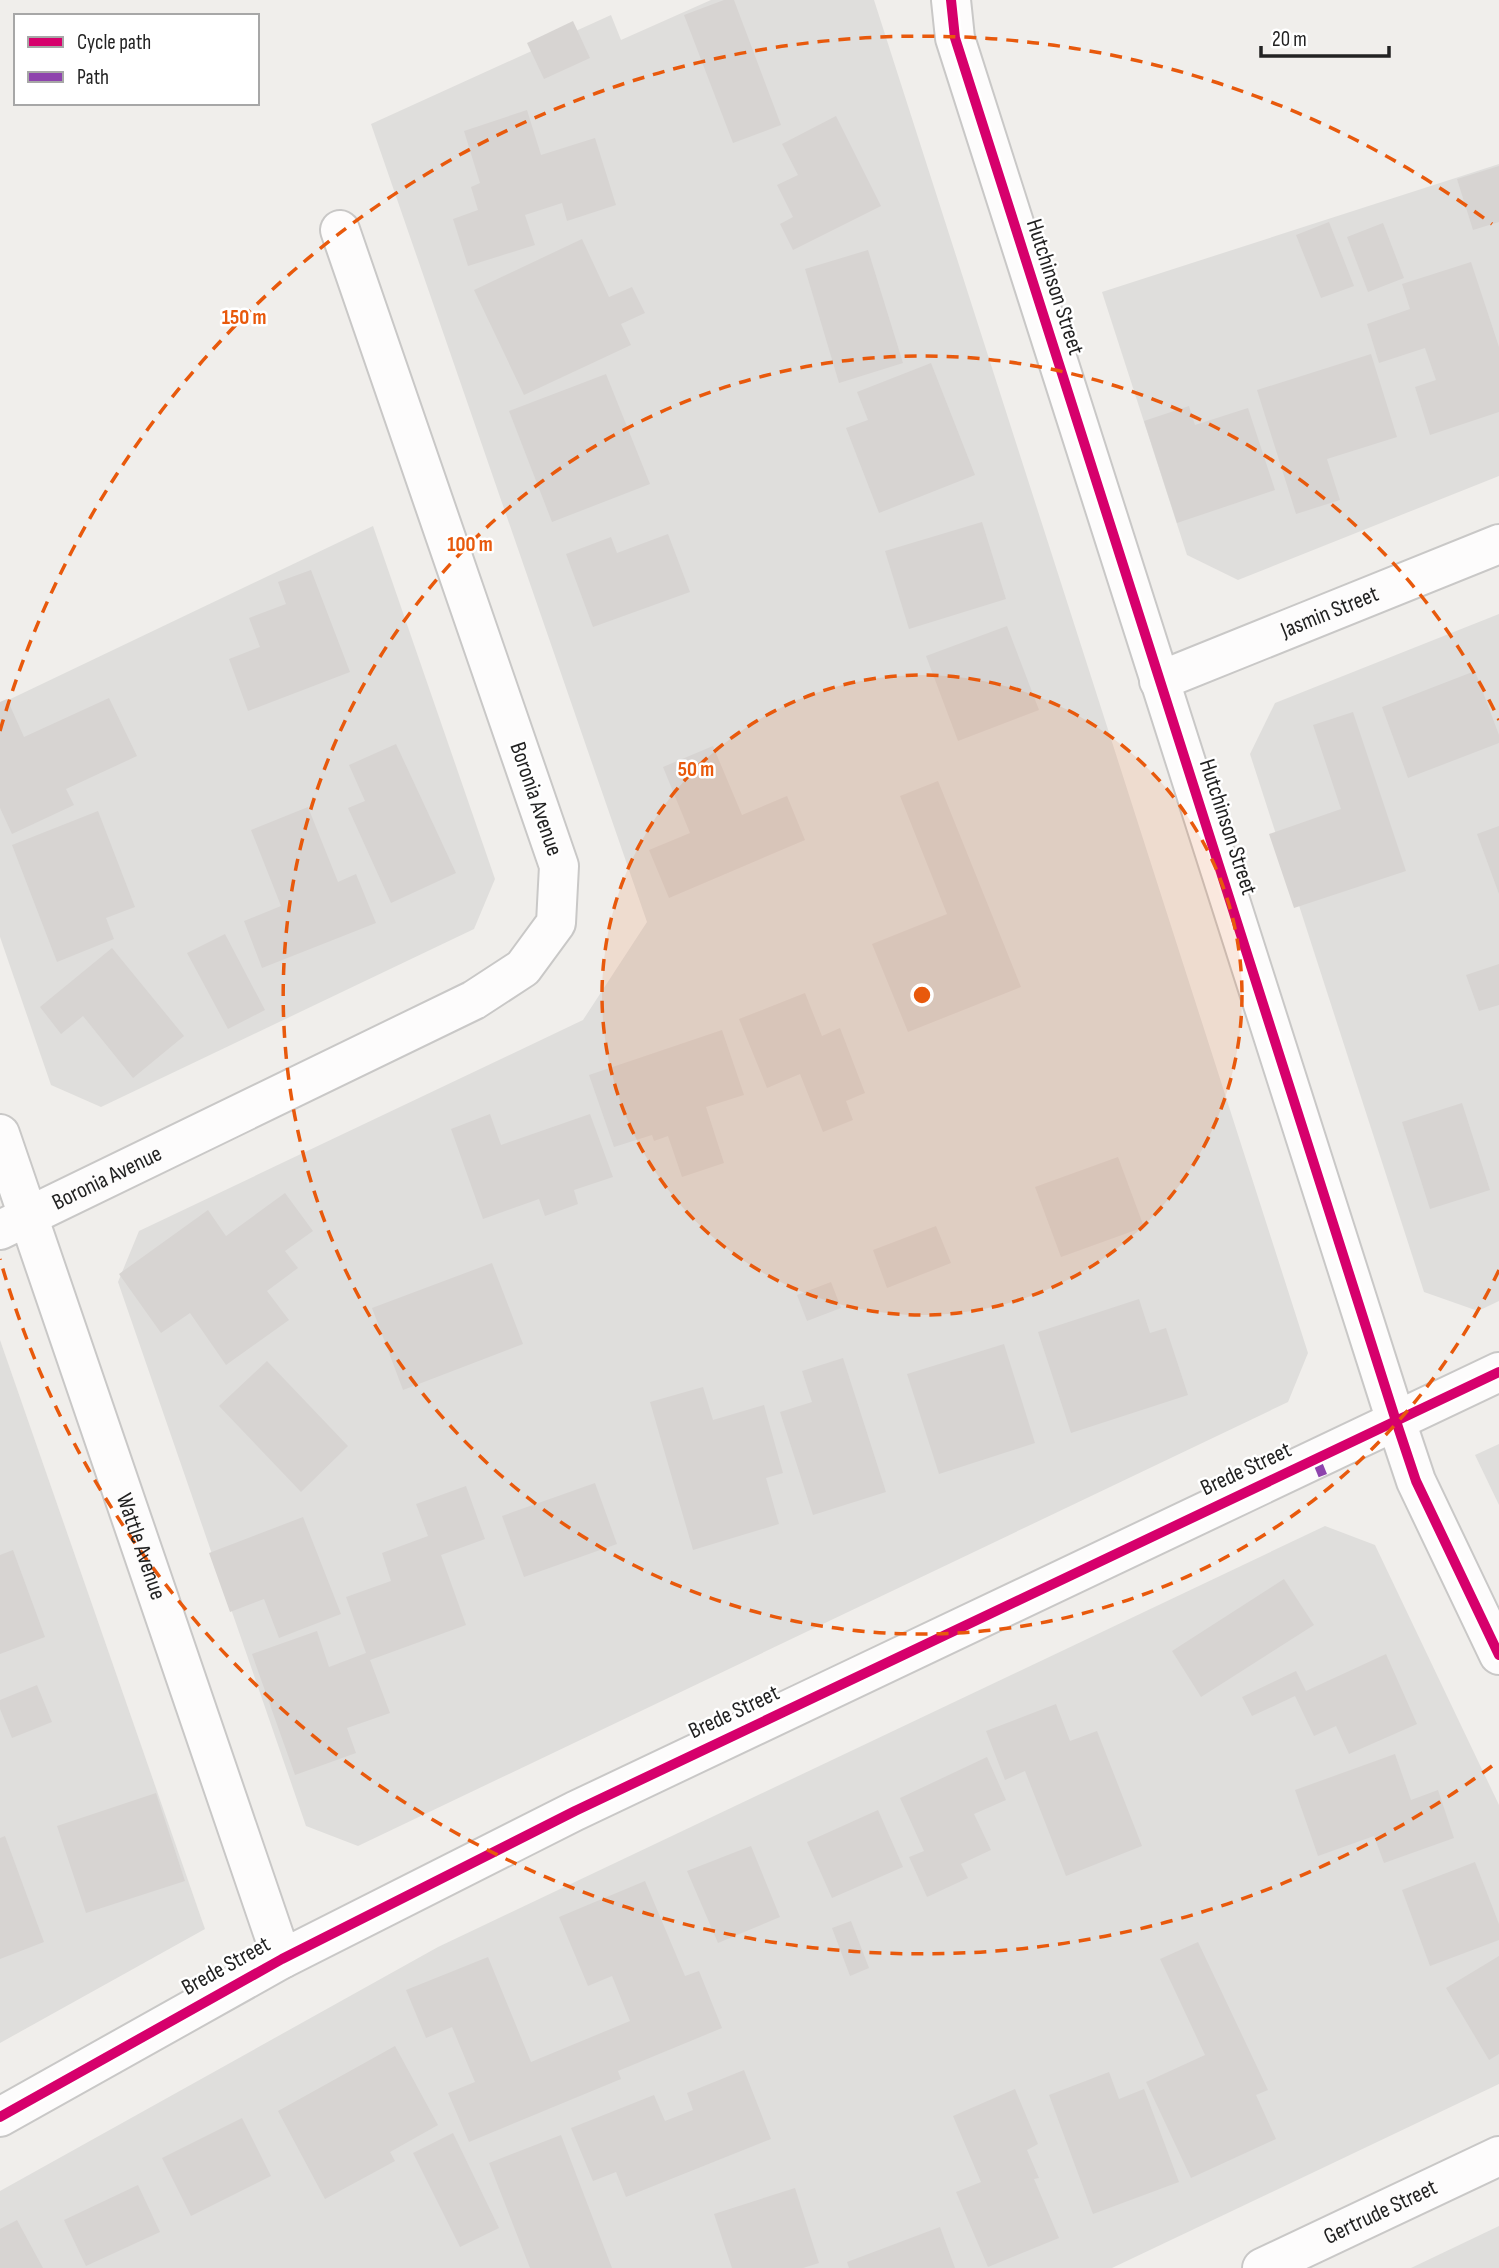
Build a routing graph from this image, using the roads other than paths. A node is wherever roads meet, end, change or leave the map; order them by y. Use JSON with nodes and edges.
{"nodes":[{"id":1,"x":951,"y":0,"type":"edge"},
{"id":2,"x":340,"y":230,"type":"dead end"},
{"id":3,"x":1499,"y":544,"type":"edge"},
{"id":4,"x":1158,"y":681,"type":"junction"},
{"id":5,"x":0,"y":1134,"type":"edge"},
{"id":6,"x":14,"y":1223,"type":"edge"},
{"id":7,"x":1499,"y":1372,"type":"edge"},
{"id":8,"x":1396,"y":1421,"type":"junction"},
{"id":9,"x":1499,"y":1655,"type":"edge"},
{"id":10,"x":282,"y":1959,"type":"junction"},
{"id":11,"x":0,"y":2117,"type":"edge"},
{"id":12,"x":1499,"y":2156,"type":"edge"},
{"id":13,"x":1262,"y":2268,"type":"edge"}],
"edges":[{"from":1,"to":4,"type":"street","name":"Hutchinson Street"},
{"from":2,"to":6,"type":"street","name":"Boronia Avenue"},
{"from":3,"to":4,"type":"street","name":"Jasmin Street"},
{"from":4,"to":8,"type":"street","name":"Hutchinson Street"},
{"from":5,"to":6,"type":"street","name":"Wattle Avenue"},
{"from":6,"to":10,"type":"street","name":"Wattle Avenue"},
{"from":7,"to":8,"type":"street","name":"Brede Street"},
{"from":8,"to":9,"type":"street","name":"Hutchinson Street"},
{"from":8,"to":10,"type":"street","name":"Brede Street"},
{"from":10,"to":11,"type":"street","name":"Brede Street"},
{"from":12,"to":13,"type":"street","name":"Gertrude Street"}]}
